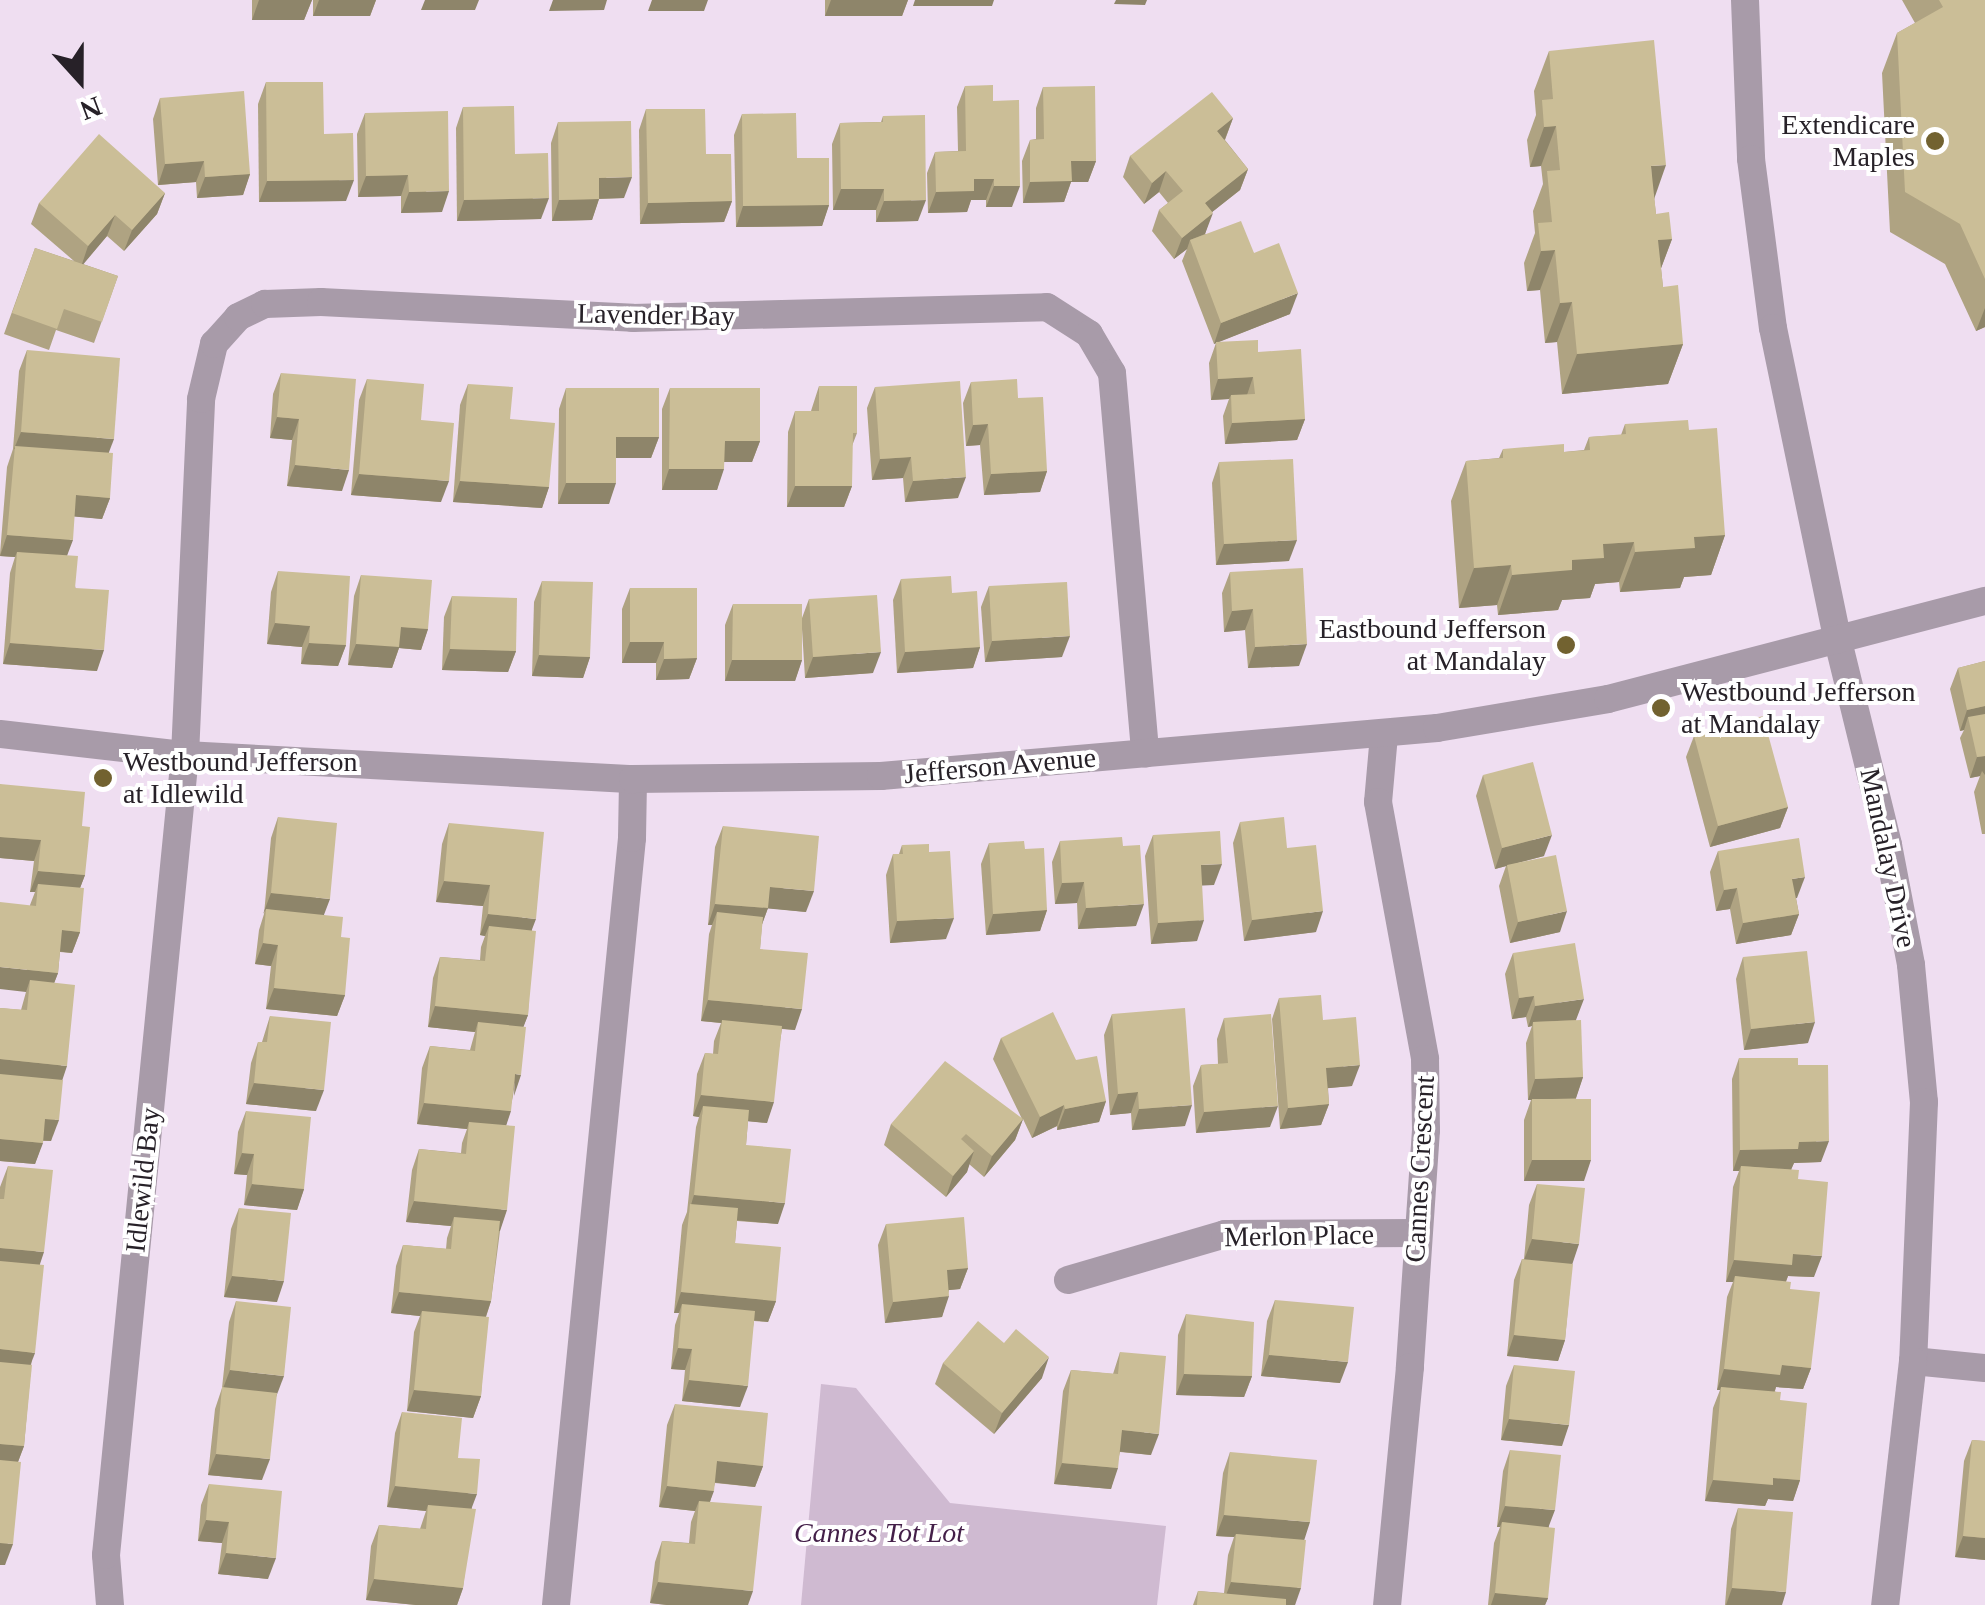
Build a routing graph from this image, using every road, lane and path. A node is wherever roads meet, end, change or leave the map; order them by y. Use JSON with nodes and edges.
{"nodes":[{"id":1,"x":1745,"y":0,"type":"edge"},
{"id":2,"x":1985,"y":600,"type":"edge"},
{"id":3,"x":1838,"y":640,"type":"junction"},
{"id":4,"x":0,"y":734,"type":"edge"},
{"id":5,"x":1384,"y":735,"type":"junction"},
{"id":6,"x":1145,"y":754,"type":"junction"},
{"id":7,"x":186,"y":755,"type":"junction"},
{"id":8,"x":633,"y":779,"type":"junction"},
{"id":9,"x":1417,"y":1233,"type":"junction"},
{"id":10,"x":1068,"y":1280,"type":"dead end"},
{"id":11,"x":1914,"y":1361,"type":"junction"},
{"id":12,"x":1985,"y":1368,"type":"edge"},
{"id":13,"x":110,"y":1605,"type":"edge"},
{"id":14,"x":556,"y":1605,"type":"edge"},
{"id":15,"x":1387,"y":1605,"type":"edge"},
{"id":16,"x":1886,"y":1605,"type":"edge"}],
"edges":[{"from":1,"to":3,"type":"street","name":"Mandalay Drive"},
{"from":2,"to":3,"type":"street","name":"Jefferson Avenue"},
{"from":3,"to":5,"type":"street","name":"Jefferson Avenue"},
{"from":3,"to":11,"type":"street","name":"Mandalay Drive"},
{"from":4,"to":7,"type":"street","name":"Jefferson Avenue"},
{"from":5,"to":6,"type":"street","name":"Jefferson Avenue"},
{"from":5,"to":9,"type":"street","name":"Cannes Crescent"},
{"from":6,"to":7,"type":"street","name":"Lavender Bay"},
{"from":6,"to":8,"type":"street","name":"Jefferson Avenue"},
{"from":7,"to":8,"type":"street","name":"Jefferson Avenue"},
{"from":7,"to":13,"type":"street","name":"Idlewild Bay"},
{"from":8,"to":14,"type":"street"},
{"from":9,"to":10,"type":"street","name":"Merlon Place"},
{"from":9,"to":15,"type":"street","name":"Cannes Crescent"},
{"from":11,"to":12,"type":"street"},
{"from":11,"to":16,"type":"street","name":"Mandalay Drive"}]}
